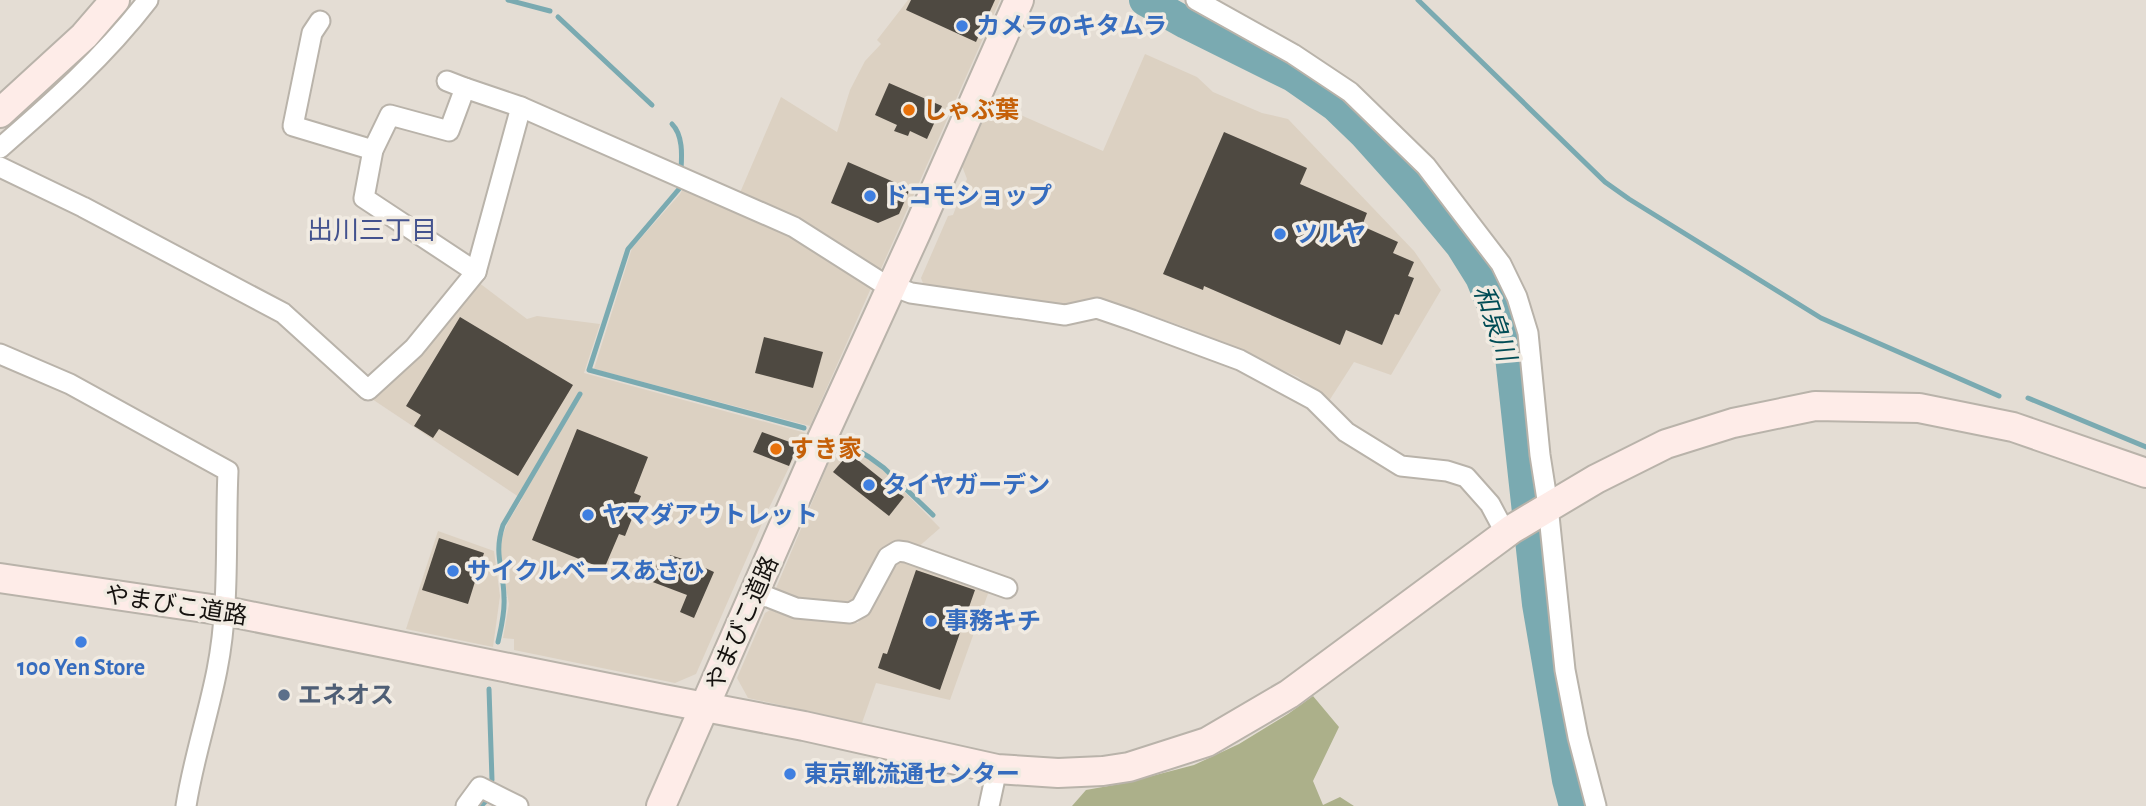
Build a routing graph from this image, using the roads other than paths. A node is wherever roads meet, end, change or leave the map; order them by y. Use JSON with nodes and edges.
{"nodes":[{"id":1,"x":114,"y":0,"type":"edge"},
{"id":2,"x":148,"y":0,"type":"edge"},
{"id":3,"x":1018,"y":0,"type":"edge"},
{"id":4,"x":1196,"y":0,"type":"edge"},
{"id":5,"x":320,"y":22,"type":"dead end"},
{"id":6,"x":521,"y":107,"type":"junction"},
{"id":7,"x":0,"y":113,"type":"edge"},
{"id":8,"x":0,"y":148,"type":"edge"},
{"id":9,"x":373,"y":150,"type":"junction"},
{"id":10,"x":0,"y":167,"type":"edge"},
{"id":11,"x":477,"y":272,"type":"junction"},
{"id":12,"x":890,"y":287,"type":"junction"},
{"id":13,"x":0,"y":354,"type":"edge"},
{"id":14,"x":2146,"y":473,"type":"edge"},
{"id":15,"x":1544,"y":509,"type":"junction"},
{"id":16,"x":1509,"y":532,"type":"junction"},
{"id":17,"x":0,"y":578,"type":"edge"},
{"id":18,"x":1007,"y":588,"type":"dead end"},
{"id":19,"x":754,"y":596,"type":"junction"},
{"id":20,"x":225,"y":611,"type":"junction"},
{"id":21,"x":706,"y":706,"type":"junction"},
{"id":22,"x":997,"y":769,"type":"junction"},
{"id":23,"x":186,"y":806,"type":"edge"},
{"id":24,"x":466,"y":806,"type":"edge"},
{"id":25,"x":518,"y":806,"type":"edge"},
{"id":26,"x":661,"y":806,"type":"edge"},
{"id":27,"x":989,"y":806,"type":"edge"},
{"id":28,"x":1596,"y":806,"type":"edge"}],
"edges":[{"from":1,"to":7,"type":"street"},
{"from":2,"to":8,"type":"street"},
{"from":3,"to":12,"type":"street","name":"やまびこ道路"},
{"from":4,"to":15,"type":"street"},
{"from":5,"to":9,"type":"street"},
{"from":6,"to":9,"type":"street"},
{"from":6,"to":11,"type":"street"},
{"from":6,"to":12,"type":"street"},
{"from":9,"to":11,"type":"street"},
{"from":10,"to":11,"type":"street"},
{"from":12,"to":16,"type":"street"},
{"from":12,"to":19,"type":"street","name":"やまびこ道路"},
{"from":13,"to":20,"type":"street"},
{"from":14,"to":15,"type":"street"},
{"from":15,"to":16,"type":"street"},
{"from":15,"to":28,"type":"street"},
{"from":16,"to":22,"type":"street"},
{"from":17,"to":20,"type":"street","name":"やまびこ道路"},
{"from":18,"to":19,"type":"street"},
{"from":19,"to":21,"type":"street","name":"やまびこ道路"},
{"from":20,"to":21,"type":"street","name":"やまびこ道路"},
{"from":20,"to":23,"type":"street"},
{"from":21,"to":22,"type":"street"},
{"from":21,"to":26,"type":"street"},
{"from":22,"to":27,"type":"street"},
{"from":24,"to":25,"type":"street"}]}
